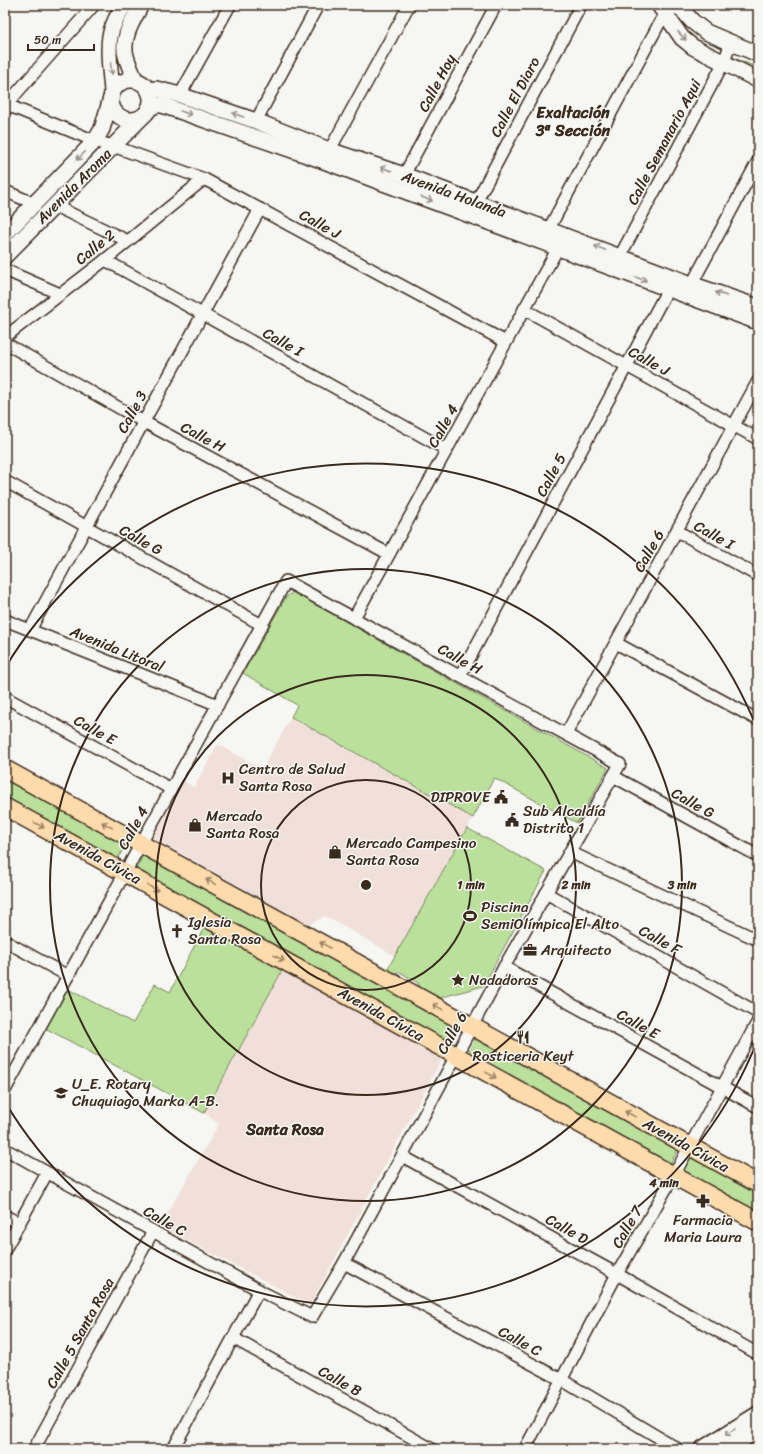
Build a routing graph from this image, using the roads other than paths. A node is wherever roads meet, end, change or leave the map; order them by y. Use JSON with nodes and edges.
{"nodes":[{"id":1,"x":94,"y":5,"type":"edge"},
{"id":2,"x":124,"y":5,"type":"edge"},
{"id":3,"x":142,"y":5,"type":"edge"},
{"id":4,"x":230,"y":5,"type":"edge"},
{"id":5,"x":318,"y":5,"type":"edge"},
{"id":6,"x":409,"y":5,"type":"edge"},
{"id":7,"x":496,"y":5,"type":"edge"},
{"id":8,"x":581,"y":5,"type":"edge"},
{"id":9,"x":678,"y":5,"type":"edge"},
{"id":10,"x":662,"y":10,"type":"edge"},
{"id":11,"x":731,"y":42,"type":"junction"},
{"id":12,"x":758,"y":54,"type":"edge"},
{"id":13,"x":724,"y":62,"type":"junction"},
{"id":14,"x":135,"y":80,"type":"junction"},
{"id":15,"x":758,"y":80,"type":"edge"},
{"id":16,"x":149,"y":90,"type":"junction"},
{"id":17,"x":177,"y":94,"type":"junction"},
{"id":18,"x":112,"y":95,"type":"junction"},
{"id":19,"x":6,"y":104,"type":"edge"},
{"id":20,"x":168,"y":107,"type":"junction"},
{"id":21,"x":146,"y":112,"type":"junction"},
{"id":22,"x":256,"y":121,"type":"junction"},
{"id":23,"x":95,"y":141,"type":"junction"},
{"id":24,"x":113,"y":146,"type":"junction"},
{"id":25,"x":327,"y":156,"type":"junction"},
{"id":26,"x":758,"y":161,"type":"edge"},
{"id":27,"x":404,"y":175,"type":"junction"},
{"id":28,"x":204,"y":180,"type":"junction"},
{"id":29,"x":5,"y":191,"type":"edge"},
{"id":30,"x":476,"y":202,"type":"junction"},
{"id":31,"x":35,"y":204,"type":"junction"},
{"id":32,"x":55,"y":206,"type":"junction"},
{"id":33,"x":260,"y":209,"type":"junction"},
{"id":34,"x":5,"y":234,"type":"edge"},
{"id":35,"x":546,"y":236,"type":"junction"},
{"id":36,"x":128,"y":241,"type":"junction"},
{"id":37,"x":558,"y":248,"type":"junction"},
{"id":38,"x":5,"y":256,"type":"edge"},
{"id":39,"x":620,"y":256,"type":"junction"},
{"id":40,"x":105,"y":260,"type":"junction"},
{"id":41,"x":5,"y":270,"type":"edge"},
{"id":42,"x":668,"y":289,"type":"junction"},
{"id":43,"x":689,"y":289,"type":"junction"},
{"id":44,"x":60,"y":294,"type":"junction"},
{"id":45,"x":758,"y":307,"type":"edge"},
{"id":46,"x":524,"y":309,"type":"junction"},
{"id":47,"x":203,"y":314,"type":"junction"},
{"id":48,"x":758,"y":322,"type":"edge"},
{"id":49,"x":5,"y":338,"type":"edge"},
{"id":50,"x":506,"y":342,"type":"junction"},
{"id":51,"x":5,"y":343,"type":"edge"},
{"id":52,"x":626,"y":366,"type":"junction"},
{"id":53,"x":758,"y":381,"type":"edge"},
{"id":54,"x":144,"y":422,"type":"junction"},
{"id":55,"x":734,"y":426,"type":"junction"},
{"id":56,"x":758,"y":439,"type":"edge"},
{"id":57,"x":447,"y":450,"type":"junction"},
{"id":58,"x":5,"y":481,"type":"edge"},
{"id":59,"x":87,"y":526,"type":"junction"},
{"id":60,"x":677,"y":531,"type":"junction"},
{"id":61,"x":389,"y":554,"type":"junction"},
{"id":62,"x":758,"y":576,"type":"edge"},
{"id":63,"x":286,"y":581,"type":"joint"},
{"id":64,"x":354,"y":618,"type":"junction"},
{"id":65,"x":5,"y":620,"type":"edge"},
{"id":66,"x":262,"y":625,"type":"junction"},
{"id":67,"x":30,"y":630,"type":"junction"},
{"id":68,"x":616,"y":643,"type":"junction"},
{"id":69,"x":460,"y":676,"type":"junction"},
{"id":70,"x":5,"y":697,"type":"edge"},
{"id":71,"x":218,"y":705,"type":"junction"},
{"id":72,"x":758,"y":720,"type":"edge"},
{"id":73,"x":566,"y":734,"type":"junction"},
{"id":74,"x":620,"y":764,"type":"joint"},
{"id":75,"x":5,"y":769,"type":"edge"},
{"id":76,"x":613,"y":776,"type":"junction"},
{"id":77,"x":171,"y":789,"type":"junction"},
{"id":78,"x":5,"y":807,"type":"edge"},
{"id":79,"x":141,"y":844,"type":"junction"},
{"id":80,"x":570,"y":852,"type":"junction"},
{"id":81,"x":758,"y":856,"type":"edge"},
{"id":82,"x":125,"y":872,"type":"junction"},
{"id":83,"x":546,"y":893,"type":"junction"},
{"id":84,"x":758,"y":940,"type":"edge"},
{"id":85,"x":5,"y":941,"type":"edge"},
{"id":86,"x":504,"y":967,"type":"junction"},
{"id":87,"x":68,"y":976,"type":"junction"},
{"id":88,"x":758,"y":1013,"type":"edge"},
{"id":89,"x":758,"y":1021,"type":"edge"},
{"id":90,"x":473,"y":1026,"type":"junction"},
{"id":91,"x":456,"y":1056,"type":"junction"},
{"id":92,"x":7,"y":1083,"type":"edge"},
{"id":93,"x":722,"y":1087,"type":"junction"},
{"id":94,"x":758,"y":1107,"type":"edge"},
{"id":95,"x":689,"y":1146,"type":"junction"},
{"id":96,"x":5,"y":1149,"type":"edge"},
{"id":97,"x":402,"y":1156,"type":"junction"},
{"id":98,"x":47,"y":1172,"type":"junction"},
{"id":99,"x":674,"y":1175,"type":"junction"},
{"id":100,"x":758,"y":1184,"type":"edge"},
{"id":101,"x":5,"y":1216,"type":"edge"},
{"id":102,"x":758,"y":1222,"type":"edge"},
{"id":103,"x":19,"y":1223,"type":"junction"},
{"id":104,"x":153,"y":1232,"type":"junction"},
{"id":105,"x":5,"y":1249,"type":"edge"},
{"id":106,"x":344,"y":1263,"type":"junction"},
{"id":107,"x":617,"y":1274,"type":"junction"},
{"id":108,"x":259,"y":1290,"type":"junction"},
{"id":109,"x":312,"y":1317,"type":"joint"},
{"id":110,"x":233,"y":1338,"type":"junction"},
{"id":111,"x":758,"y":1354,"type":"edge"},
{"id":112,"x":562,"y":1380,"type":"junction"},
{"id":113,"x":758,"y":1414,"type":"edge"},
{"id":114,"x":758,"y":1430,"type":"edge"},
{"id":115,"x":177,"y":1447,"type":"edge"},
{"id":116,"x":705,"y":1448,"type":"edge"},
{"id":117,"x":34,"y":1449,"type":"edge"},
{"id":118,"x":432,"y":1449,"type":"edge"},
{"id":119,"x":525,"y":1449,"type":"edge"},
{"id":120,"x":678,"y":1449,"type":"edge"},
{"id":121,"x":728,"y":1449,"type":"edge"}],
"edges":[{"from":1,"to":19,"type":"street"},
{"from":2,"to":18,"type":"street","name":"Avenida Aroma","one_way":true},
{"from":3,"to":14,"type":"street"},
{"from":4,"to":17,"type":"street"},
{"from":5,"to":22,"type":"street"},
{"from":6,"to":25,"type":"street"},
{"from":7,"to":27,"type":"street","name":"Calle Hoy"},
{"from":8,"to":30,"type":"street","name":"Calle El Diaro"},
{"from":9,"to":10,"type":"street"},
{"from":9,"to":11,"type":"street"},
{"from":10,"to":13,"type":"street","one_way":true},
{"from":10,"to":35,"type":"street"},
{"from":11,"to":12,"type":"street"},
{"from":11,"to":13,"type":"street","name":"Calle Semanario Aqui"},
{"from":13,"to":15,"type":"street"},
{"from":13,"to":39,"type":"street","name":"Calle Semanario Aqui"},
{"from":14,"to":16,"type":"street"},
{"from":14,"to":18,"type":"street"},
{"from":16,"to":17,"type":"street","name":"Avenida Holanda"},
{"from":16,"to":21,"type":"street"},
{"from":17,"to":20,"type":"street"},
{"from":22,"to":17,"type":"street","name":"Avenida Holanda","one_way":true},
{"from":18,"to":21,"type":"street"},
{"from":18,"to":23,"type":"street","name":"Avenida Aroma"},
{"from":19,"to":23,"type":"street","name":"Calle J"},
{"from":20,"to":21,"type":"street","name":"Avenida Holanda"},
{"from":20,"to":25,"type":"street","name":"Avenida Holanda","one_way":true},
{"from":21,"to":24,"type":"street","name":"Avenida Aroma"},
{"from":22,"to":25,"type":"street","name":"Avenida Holanda"},
{"from":23,"to":24,"type":"street","name":"Calle J"},
{"from":23,"to":31,"type":"street","name":"Avenida Aroma","one_way":true},
{"from":24,"to":28,"type":"street","name":"Calle J"},
{"from":24,"to":32,"type":"street","name":"Avenida Aroma"},
{"from":27,"to":25,"type":"street","name":"Avenida Holanda","one_way":true},
{"from":25,"to":35,"type":"street","name":"Avenida Holanda","one_way":true},
{"from":26,"to":43,"type":"street"},
{"from":27,"to":30,"type":"street","name":"Avenida Holanda"},
{"from":28,"to":33,"type":"street","name":"Calle J"},
{"from":28,"to":36,"type":"street","name":"Calle 2"},
{"from":29,"to":31,"type":"street"},
{"from":30,"to":35,"type":"street","name":"Avenida Holanda"},
{"from":31,"to":34,"type":"street","name":"Avenida Aroma"},
{"from":32,"to":36,"type":"street"},
{"from":32,"to":38,"type":"street","name":"Avenida Aroma"},
{"from":33,"to":47,"type":"street","name":"Calle 3"},
{"from":33,"to":50,"type":"street","name":"Calle J"},
{"from":35,"to":37,"type":"street","name":"Avenida Holanda"},
{"from":39,"to":35,"type":"street","name":"Avenida Holanda","one_way":true},
{"from":36,"to":40,"type":"street","name":"Calle 2"},
{"from":37,"to":42,"type":"street","name":"Avenida Holanda","one_way":true},
{"from":37,"to":46,"type":"street","name":"Calle 4"},
{"from":39,"to":43,"type":"street","name":"Avenida Holanda"},
{"from":40,"to":44,"type":"street","name":"Calle 2"},
{"from":40,"to":47,"type":"street","name":"Calle I"},
{"from":41,"to":44,"type":"street"},
{"from":42,"to":43,"type":"street","name":"Avenida Holanda"},
{"from":42,"to":52,"type":"street","name":"Calle 5"},
{"from":45,"to":43,"type":"street","name":"Avenida Holanda","one_way":true},
{"from":43,"to":48,"type":"street","name":"Avenida Holanda"},
{"from":44,"to":49,"type":"street","name":"Calle 2"},
{"from":46,"to":50,"type":"street","name":"Calle 4"},
{"from":46,"to":52,"type":"street","name":"Calle J"},
{"from":47,"to":54,"type":"street","name":"Calle 3"},
{"from":47,"to":57,"type":"street","name":"Calle I"},
{"from":50,"to":57,"type":"street","name":"Calle 4"},
{"from":51,"to":54,"type":"street","name":"Calle H"},
{"from":52,"to":55,"type":"street","name":"Calle J"},
{"from":52,"to":69,"type":"street","name":"Calle 5"},
{"from":53,"to":55,"type":"street","name":"Calle 6"},
{"from":54,"to":59,"type":"street","name":"Calle 3"},
{"from":54,"to":61,"type":"street","name":"Calle H"},
{"from":55,"to":56,"type":"street","name":"Calle J"},
{"from":55,"to":60,"type":"street","name":"Calle 6"},
{"from":57,"to":61,"type":"street","name":"Calle 4"},
{"from":58,"to":59,"type":"street","name":"Calle G"},
{"from":59,"to":66,"type":"street","name":"Calle G"},
{"from":59,"to":67,"type":"street","name":"Calle 3"},
{"from":60,"to":62,"type":"street","name":"Calle I"},
{"from":60,"to":68,"type":"street","name":"Calle 6"},
{"from":61,"to":64,"type":"street","name":"Calle 4"},
{"from":63,"to":64,"type":"street","name":"Calle H"},
{"from":63,"to":66,"type":"street","name":"Calle 4"},
{"from":64,"to":69,"type":"street","name":"Calle H"},
{"from":65,"to":67,"type":"street","name":"Avenida Litoral"},
{"from":66,"to":71,"type":"street","name":"Calle 4"},
{"from":67,"to":71,"type":"street","name":"Avenida Litoral"},
{"from":68,"to":72,"type":"street"},
{"from":68,"to":73,"type":"street","name":"Calle 6"},
{"from":69,"to":73,"type":"street","name":"Calle H"},
{"from":70,"to":77,"type":"street","name":"Calle E"},
{"from":71,"to":77,"type":"street","name":"Calle 4"},
{"from":73,"to":74,"type":"street","name":"Calle H"},
{"from":74,"to":76,"type":"street","name":"Calle 6"},
{"from":79,"to":75,"type":"main road","name":"Avenida Cívica","one_way":true},
{"from":76,"to":80,"type":"street","name":"Calle 6"},
{"from":76,"to":81,"type":"street","name":"Calle G"},
{"from":77,"to":79,"type":"street","name":"Calle 4"},
{"from":78,"to":82,"type":"main road","name":"Avenida Cívica","one_way":true},
{"from":79,"to":82,"type":"street","name":"Calle 4"},
{"from":90,"to":79,"type":"main road","name":"Avenida Cívica","one_way":true},
{"from":80,"to":83,"type":"street","name":"Calle 6"},
{"from":80,"to":84,"type":"street"},
{"from":82,"to":87,"type":"street","name":"Calle 4"},
{"from":82,"to":91,"type":"main road","name":"Avenida Cívica","one_way":true},
{"from":83,"to":86,"type":"street","name":"Calle 6"},
{"from":83,"to":88,"type":"street","name":"Calle F"},
{"from":85,"to":87,"type":"street"},
{"from":86,"to":90,"type":"street","name":"Calle 6"},
{"from":86,"to":93,"type":"street","name":"Calle E"},
{"from":87,"to":92,"type":"street","name":"Calle 4"},
{"from":89,"to":93,"type":"street","name":"Calle 7"},
{"from":90,"to":91,"type":"street","name":"Calle 6"},
{"from":95,"to":90,"type":"main road","name":"Avenida Cívica","one_way":true},
{"from":91,"to":97,"type":"street","name":"Calle 6"},
{"from":91,"to":99,"type":"main road","name":"Avenida Cívica","one_way":true},
{"from":93,"to":94,"type":"street","name":"Calle E"},
{"from":93,"to":95,"type":"street","name":"Calle 7"},
{"from":95,"to":99,"type":"street","name":"Calle 7"},
{"from":95,"to":100,"type":"main road","name":"Avenida Cívica"},
{"from":96,"to":98,"type":"street","name":"Calle C"},
{"from":97,"to":106,"type":"street","name":"Calle 6"},
{"from":97,"to":107,"type":"street","name":"Calle D"},
{"from":98,"to":103,"type":"street"},
{"from":98,"to":104,"type":"street","name":"Calle C"},
{"from":99,"to":102,"type":"main road","name":"Avenida Cívica"},
{"from":99,"to":107,"type":"street","name":"Calle 7"},
{"from":101,"to":103,"type":"street"},
{"from":103,"to":105,"type":"street"},
{"from":104,"to":108,"type":"street","name":"Calle C"},
{"from":104,"to":117,"type":"street","name":"Calle 5 Santa Rosa"},
{"from":106,"to":109,"type":"street","name":"Calle 6"},
{"from":106,"to":112,"type":"street","name":"Calle C"},
{"from":107,"to":111,"type":"street","name":"Calle D"},
{"from":107,"to":112,"type":"street","name":"Calle 7"},
{"from":108,"to":109,"type":"street","name":"Calle C"},
{"from":108,"to":110,"type":"street"},
{"from":110,"to":115,"type":"street"},
{"from":110,"to":118,"type":"street","name":"Calle B"},
{"from":112,"to":119,"type":"street","name":"Calle 7"},
{"from":112,"to":120,"type":"street","name":"Calle C"},
{"from":113,"to":116,"type":"street","one_way":true},
{"from":114,"to":121,"type":"street"}]}
